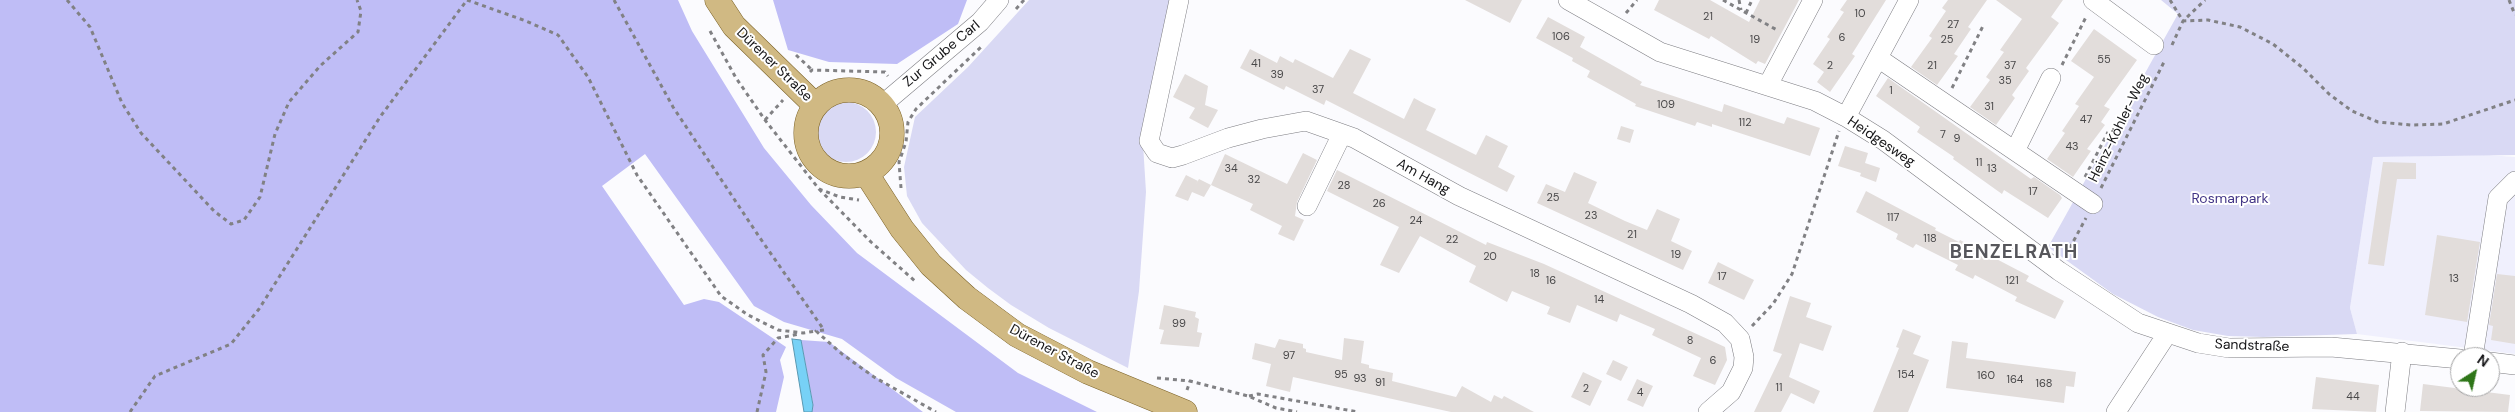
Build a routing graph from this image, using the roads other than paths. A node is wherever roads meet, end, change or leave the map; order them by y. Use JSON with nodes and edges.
{"nodes":[{"id":1,"x":718,"y":0,"type":"edge"},
{"id":2,"x":1179,"y":0,"type":"edge"},
{"id":3,"x":1568,"y":0,"type":"edge"},
{"id":4,"x":1813,"y":0,"type":"edge"},
{"id":5,"x":1909,"y":0,"type":"edge"},
{"id":6,"x":2093,"y":0,"type":"edge"},
{"id":7,"x":1005,"y":7,"type":"edge"},
{"id":8,"x":2164,"y":50,"type":"road end"},
{"id":9,"x":1878,"y":58,"type":"junction"},
{"id":10,"x":2051,"y":78,"type":"road end"},
{"id":11,"x":1768,"y":86,"type":"junction"},
{"id":12,"x":891,"y":98,"type":"junction"},
{"id":13,"x":815,"y":105,"type":"junction"},
{"id":14,"x":1846,"y":117,"type":"junction"},
{"id":15,"x":1342,"y":134,"type":"junction"},
{"id":16,"x":2016,"y":151,"type":"junction"},
{"id":17,"x":871,"y":180,"type":"junction"},
{"id":18,"x":2515,"y":181,"type":"edge"},
{"id":19,"x":2093,"y":204,"type":"road end"},
{"id":20,"x":1307,"y":206,"type":"dead end"},
{"id":21,"x":2167,"y":334,"type":"junction"},
{"id":22,"x":2475,"y":347,"type":"edge"},
{"id":23,"x":2402,"y":352,"type":"junction"},
{"id":24,"x":2450,"y":358,"type":"edge"},
{"id":25,"x":2500,"y":363,"type":"edge"},
{"id":26,"x":2515,"y":365,"type":"edge"},
{"id":27,"x":1186,"y":401,"type":"edge"},
{"id":28,"x":1708,"y":412,"type":"edge"},
{"id":29,"x":2116,"y":412,"type":"edge"},
{"id":30,"x":2395,"y":412,"type":"edge"}],
"edges":[{"from":1,"to":13,"type":"main road","name":"Dürener Straße"},
{"from":2,"to":15,"type":"street","name":"Am Hang"},
{"from":3,"to":11,"type":"street","name":"Heidgesweg"},
{"from":4,"to":11,"type":"street"},
{"from":5,"to":9,"type":"street"},
{"from":6,"to":8,"type":"street"},
{"from":7,"to":12,"type":"street","name":"Zur Grube Carl"},
{"from":9,"to":14,"type":"street"},
{"from":9,"to":16,"type":"street"},
{"from":10,"to":16,"type":"street"},
{"from":11,"to":14,"type":"street","name":"Heidgesweg"},
{"from":12,"to":13,"type":"main road","name":"Dürener Straße"},
{"from":12,"to":17,"type":"main road"},
{"from":13,"to":17,"type":"main road","name":"Dürener Straße"},
{"from":14,"to":21,"type":"street","name":"Heidgesweg"},
{"from":15,"to":20,"type":"street"},
{"from":15,"to":28,"type":"street","name":"Am Hang"},
{"from":16,"to":19,"type":"street"},
{"from":17,"to":27,"type":"main road","name":"Dürener Straße"},
{"from":18,"to":22,"type":"street"},
{"from":21,"to":23,"type":"street","name":"Sandstraße"},
{"from":21,"to":29,"type":"street"},
{"from":23,"to":24,"type":"street","name":"Sandstraße"},
{"from":23,"to":30,"type":"street"},
{"from":25,"to":26,"type":"street"}]}
